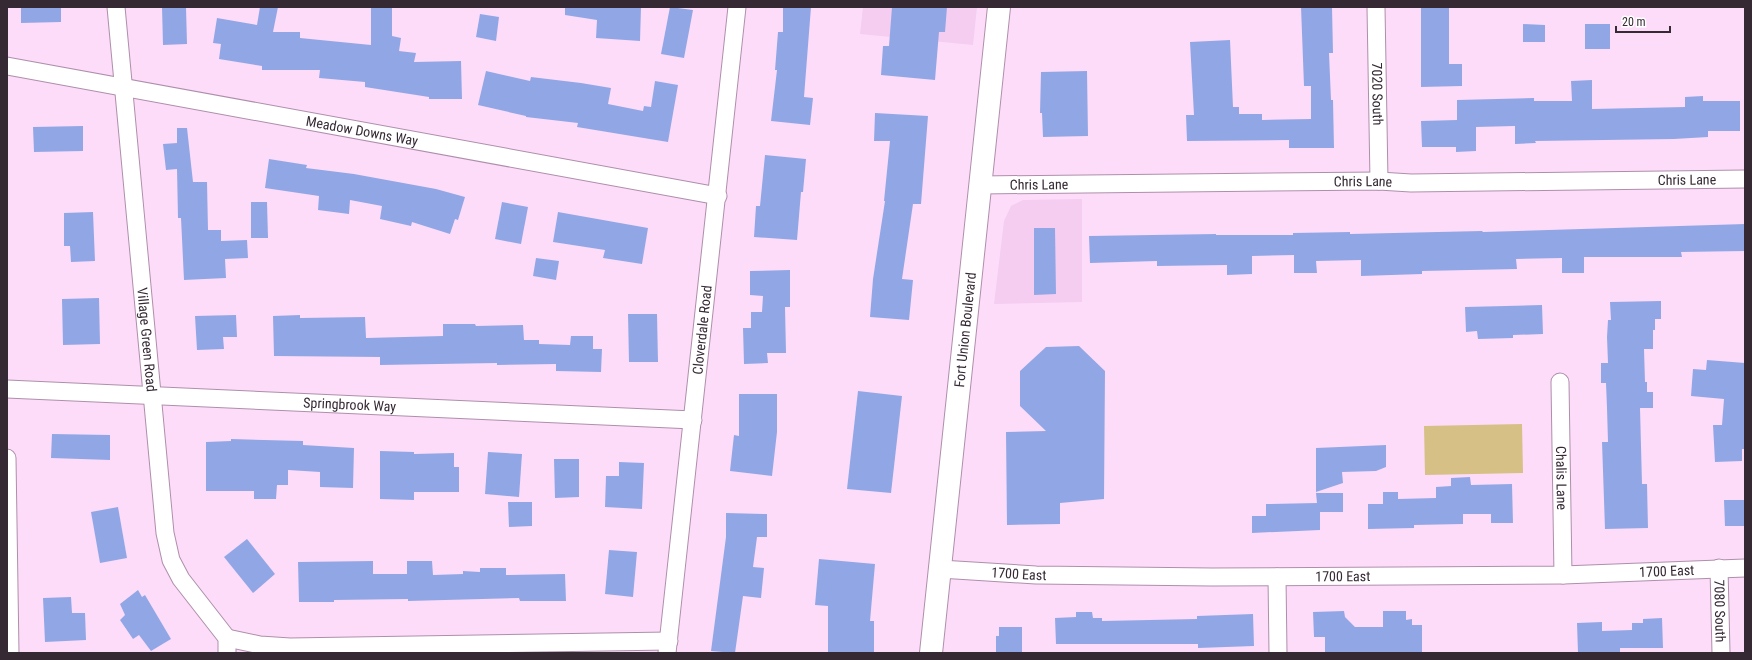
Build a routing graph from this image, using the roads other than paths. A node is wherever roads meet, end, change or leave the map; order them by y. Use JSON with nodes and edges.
{"nodes":[{"id":1,"x":116,"y":7,"type":"edge"},
{"id":2,"x":737,"y":7,"type":"edge"},
{"id":3,"x":1000,"y":7,"type":"edge"},
{"id":4,"x":1376,"y":7,"type":"edge"},
{"id":5,"x":7,"y":66,"type":"edge"},
{"id":6,"x":124,"y":88,"type":"junction"},
{"id":7,"x":1745,"y":179,"type":"edge"},
{"id":8,"x":1379,"y":181,"type":"junction"},
{"id":9,"x":980,"y":185,"type":"junction"},
{"id":10,"x":718,"y":196,"type":"junction"},
{"id":11,"x":1560,"y":382,"type":"dead end"},
{"id":12,"x":7,"y":389,"type":"edge"},
{"id":13,"x":152,"y":394,"type":"junction"},
{"id":14,"x":693,"y":420,"type":"junction"},
{"id":15,"x":7,"y":458,"type":"edge"},
{"id":16,"x":1719,"y":568,"type":"junction"},
{"id":17,"x":1745,"y":568,"type":"edge"},
{"id":18,"x":940,"y":569,"type":"junction"},
{"id":19,"x":1563,"y":575,"type":"junction"},
{"id":20,"x":1277,"y":577,"type":"junction"},
{"id":21,"x":227,"y":645,"type":"edge"},
{"id":22,"x":668,"y":647,"type":"edge"},
{"id":23,"x":10,"y":653,"type":"edge"},
{"id":24,"x":931,"y":653,"type":"edge"},
{"id":25,"x":1278,"y":653,"type":"edge"},
{"id":26,"x":1721,"y":653,"type":"edge"}],
"edges":[{"from":1,"to":6,"type":"street","name":"Village Green Road"},
{"from":2,"to":10,"type":"street","name":"Cloverdale Road"},
{"from":3,"to":9,"type":"main road","name":"Fort Union Boulevard"},
{"from":4,"to":8,"type":"street","name":"7020 South"},
{"from":5,"to":6,"type":"street","name":"Meadow Downs Way"},
{"from":6,"to":10,"type":"street","name":"Meadow Downs Way"},
{"from":6,"to":13,"type":"street","name":"Village Green Road"},
{"from":7,"to":8,"type":"street","name":"Chris Lane"},
{"from":8,"to":9,"type":"street","name":"Chris Lane"},
{"from":9,"to":18,"type":"main road","name":"Fort Union Boulevard"},
{"from":10,"to":14,"type":"street","name":"Cloverdale Road"},
{"from":11,"to":19,"type":"street","name":"Chalis Lane"},
{"from":12,"to":13,"type":"street","name":"Springbrook Way"},
{"from":13,"to":14,"type":"street","name":"Springbrook Way"},
{"from":13,"to":21,"type":"street","name":"Village Green Road"},
{"from":14,"to":22,"type":"street","name":"Cloverdale Road"},
{"from":15,"to":23,"type":"street"},
{"from":16,"to":17,"type":"street","name":"1700 East"},
{"from":16,"to":19,"type":"street","name":"1700 East"},
{"from":16,"to":26,"type":"street","name":"7080 South"},
{"from":18,"to":20,"type":"street","name":"1700 East"},
{"from":18,"to":24,"type":"main road","name":"Fort Union Boulevard"},
{"from":19,"to":20,"type":"street","name":"1700 East"},
{"from":20,"to":25,"type":"street"},
{"from":21,"to":22,"type":"street"}]}
